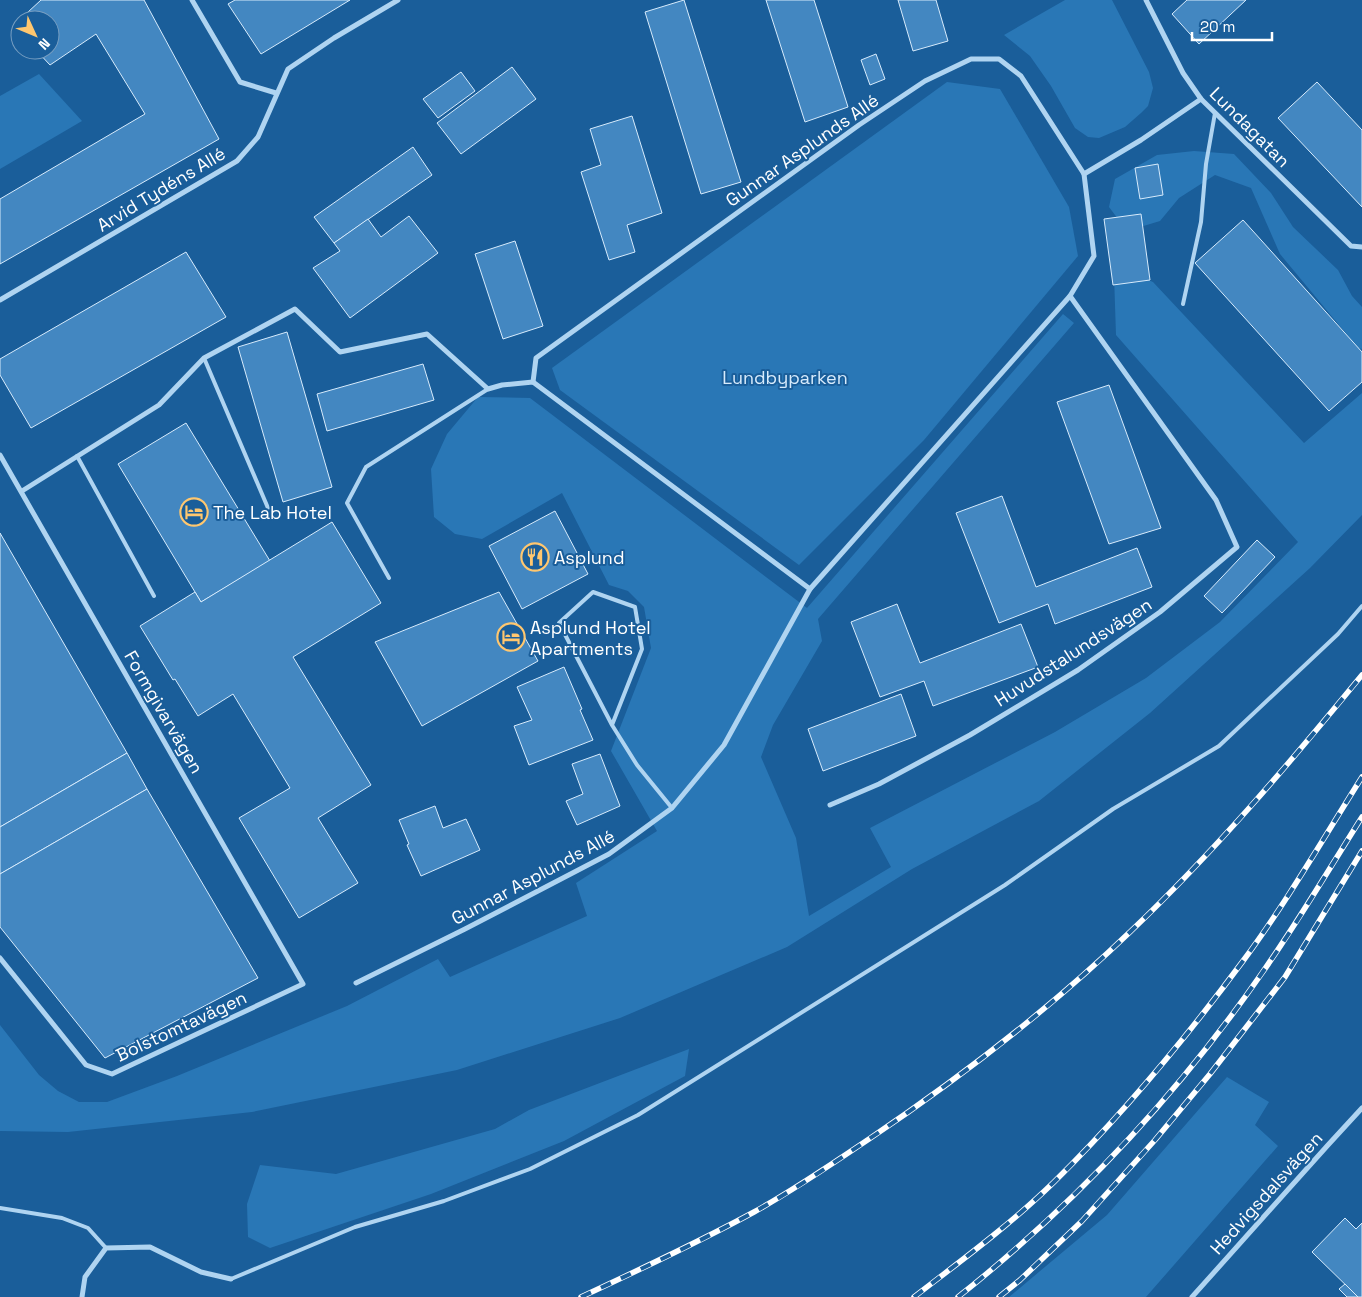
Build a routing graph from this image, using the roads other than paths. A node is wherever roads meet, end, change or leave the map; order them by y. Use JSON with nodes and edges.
{"nodes":[{"id":1,"x":192,"y":0,"type":"edge"},
{"id":2,"x":398,"y":0,"type":"edge"},
{"id":3,"x":1146,"y":0,"type":"edge"},
{"id":4,"x":276,"y":93,"type":"junction"},
{"id":5,"x":1201,"y":99,"type":"junction"},
{"id":6,"x":1215,"y":113,"type":"junction"},
{"id":7,"x":1084,"y":174,"type":"junction"},
{"id":8,"x":1362,"y":247,"type":"edge"},
{"id":9,"x":1070,"y":296,"type":"junction"},
{"id":10,"x":0,"y":300,"type":"edge"},
{"id":11,"x":1183,"y":304,"type":"dead end"},
{"id":12,"x":204,"y":358,"type":"junction"},
{"id":13,"x":533,"y":382,"type":"junction"},
{"id":14,"x":488,"y":389,"type":"junction"},
{"id":15,"x":0,"y":454,"type":"edge"},
{"id":16,"x":77,"y":456,"type":"junction"},
{"id":17,"x":22,"y":492,"type":"junction"},
{"id":18,"x":268,"y":508,"type":"dead end"},
{"id":19,"x":389,"y":578,"type":"dead end"},
{"id":20,"x":810,"y":589,"type":"junction"},
{"id":21,"x":154,"y":596,"type":"dead end"},
{"id":22,"x":1362,"y":606,"type":"edge"},
{"id":23,"x":612,"y":725,"type":"junction"},
{"id":24,"x":830,"y":805,"type":"dead end"},
{"id":25,"x":672,"y":808,"type":"junction"},
{"id":26,"x":0,"y":958,"type":"edge"},
{"id":27,"x":356,"y":983,"type":"dead end"},
{"id":28,"x":303,"y":984,"type":"joint"},
{"id":29,"x":1362,"y":1108,"type":"edge"},
{"id":30,"x":0,"y":1208,"type":"edge"},
{"id":31,"x":106,"y":1248,"type":"junction"},
{"id":32,"x":231,"y":1279,"type":"joint"},
{"id":33,"x":82,"y":1297,"type":"edge"},
{"id":34,"x":1192,"y":1297,"type":"edge"}],
"edges":[{"from":1,"to":4,"type":"street"},
{"from":2,"to":4,"type":"street","name":"Arvid Tydéns Allé"},
{"from":3,"to":5,"type":"street","name":"Lundagatan"},
{"from":4,"to":10,"type":"street","name":"Arvid Tydéns Allé"},
{"from":5,"to":6,"type":"street","name":"Lundagatan"},
{"from":5,"to":7,"type":"street"},
{"from":6,"to":8,"type":"street","name":"Lundagatan"},
{"from":6,"to":11,"type":"lane"},
{"from":7,"to":9,"type":"street","name":"Gunnar Asplunds Allé"},
{"from":7,"to":13,"type":"street","name":"Gunnar Asplunds Allé"},
{"from":9,"to":20,"type":"street","name":"Gunnar Asplunds Allé"},
{"from":9,"to":24,"type":"street","name":"Huvudstalundsvägen"},
{"from":12,"to":14,"type":"street"},
{"from":12,"to":16,"type":"street"},
{"from":12,"to":18,"type":"lane"},
{"from":13,"to":14,"type":"street"},
{"from":13,"to":20,"type":"street"},
{"from":14,"to":19,"type":"lane"},
{"from":15,"to":17,"type":"street","name":"Formgivarvägen"},
{"from":16,"to":17,"type":"street"},
{"from":16,"to":21,"type":"lane"},
{"from":17,"to":28,"type":"street","name":"Formgivarvägen"},
{"from":20,"to":25,"type":"street","name":"Gunnar Asplunds Allé"},
{"from":22,"to":32,"type":"lane"},
{"from":23,"to":23,"type":"lane"},
{"from":23,"to":25,"type":"lane"},
{"from":25,"to":27,"type":"street","name":"Gunnar Asplunds Allé"},
{"from":26,"to":28,"type":"street","name":"Bolstomtavägen"},
{"from":29,"to":34,"type":"street","name":"Hedvigsdalsvägen"},
{"from":30,"to":31,"type":"lane"},
{"from":31,"to":32,"type":"street"},
{"from":31,"to":33,"type":"street"}]}
